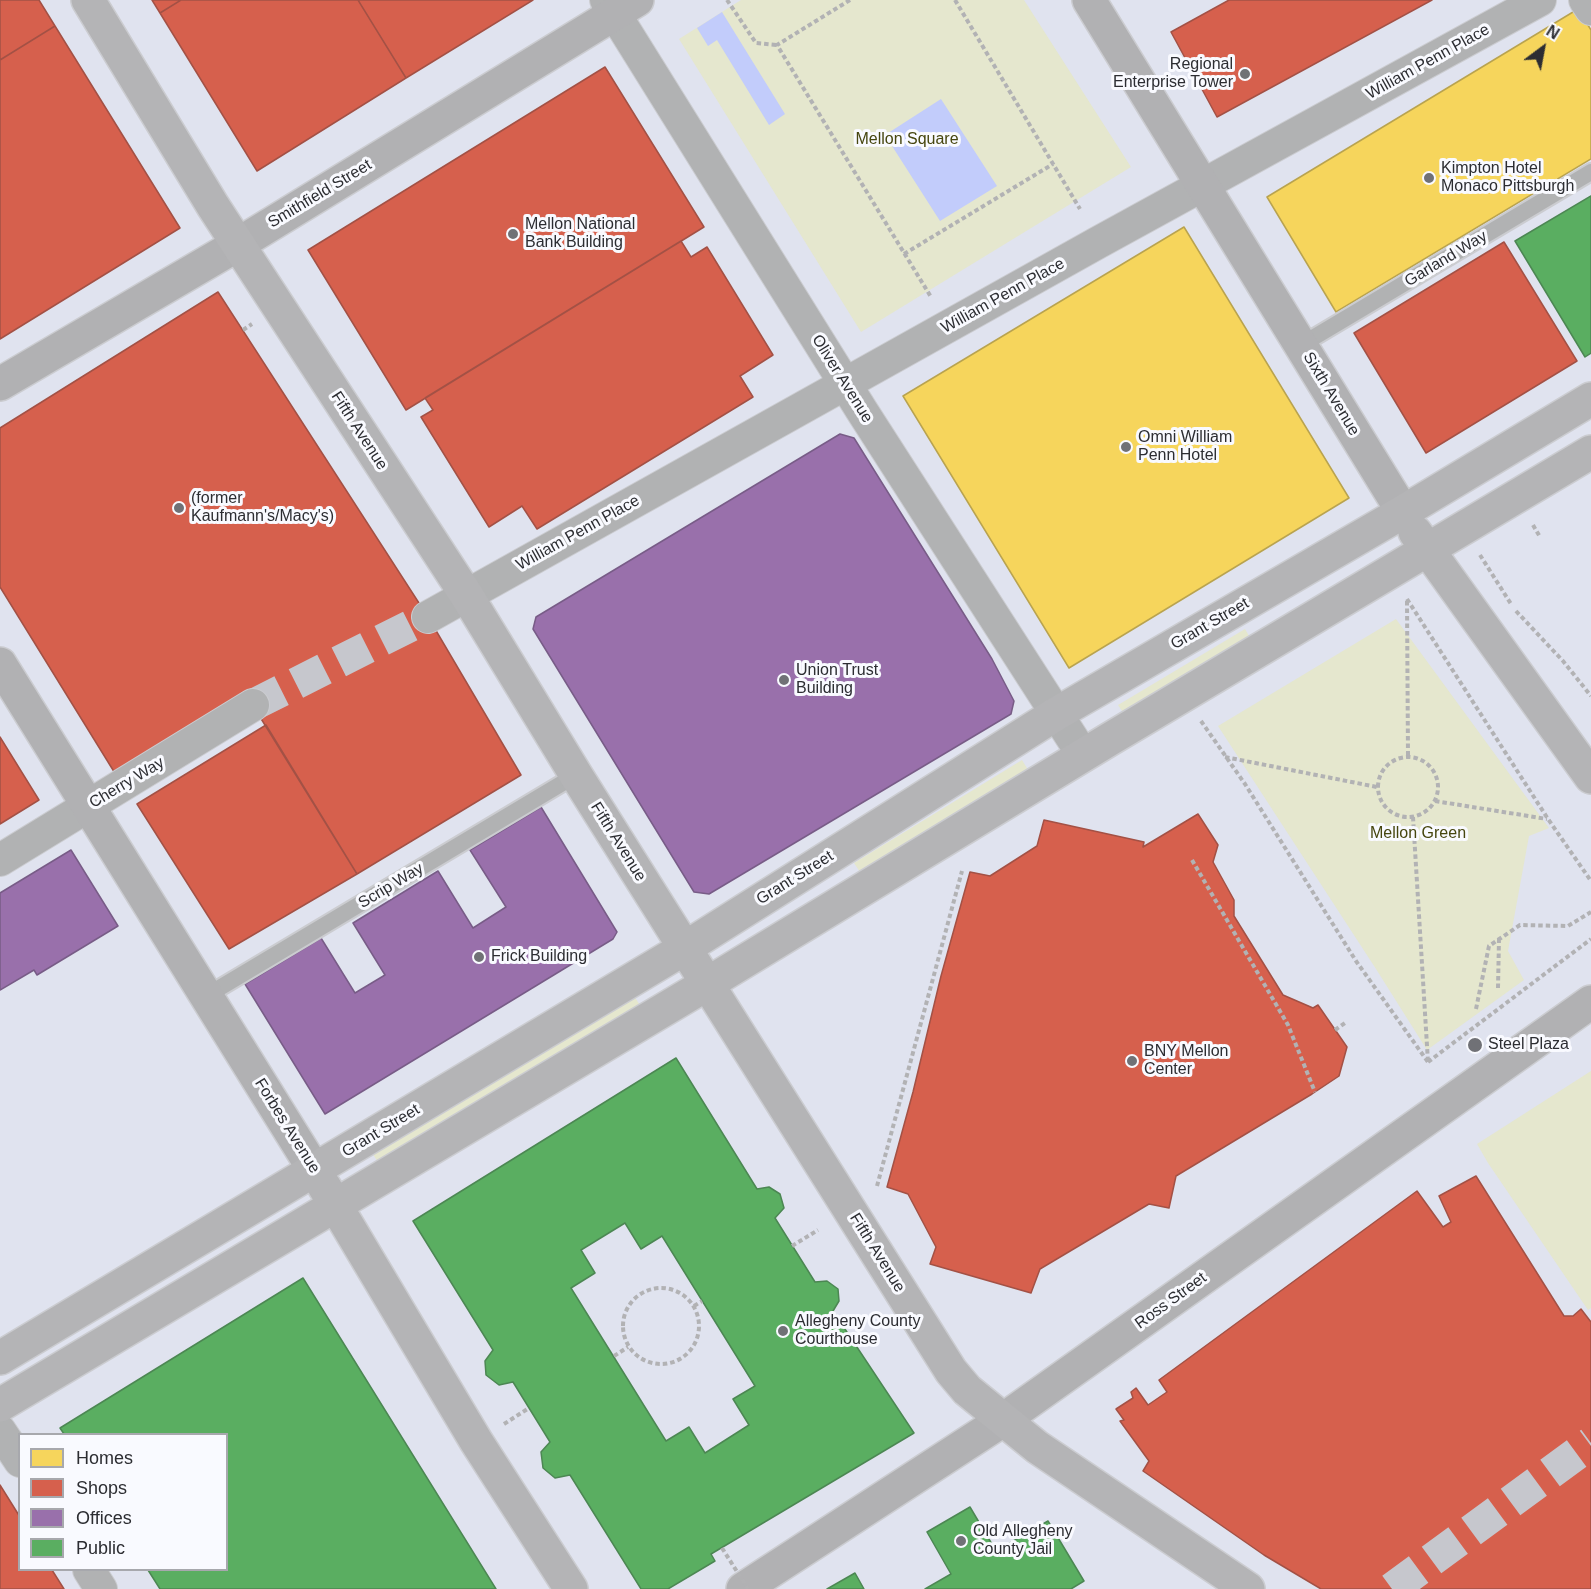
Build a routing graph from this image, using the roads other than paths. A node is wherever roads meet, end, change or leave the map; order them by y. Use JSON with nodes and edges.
{"nodes":[{"id":1,"x":88,"y":0,"type":"edge"},
{"id":2,"x":1089,"y":0,"type":"edge"},
{"id":3,"x":1540,"y":0,"type":"edge"},
{"id":4,"x":1585,"y":0,"type":"edge"},
{"id":5,"x":619,"y":5,"type":"edge"},
{"id":6,"x":1591,"y":9,"type":"edge"},
{"id":7,"x":1591,"y":172,"type":"edge"},
{"id":8,"x":1204,"y":186,"type":"junction"},
{"id":9,"x":237,"y":245,"type":"junction"},
{"id":10,"x":1301,"y":345,"type":"junction"},
{"id":11,"x":0,"y":384,"type":"edge"},
{"id":12,"x":845,"y":384,"type":"junction"},
{"id":13,"x":1591,"y":399,"type":"edge"},
{"id":14,"x":1591,"y":452,"type":"edge"},
{"id":15,"x":1402,"y":512,"type":"junction"},
{"id":16,"x":1426,"y":549,"type":"junction"},
{"id":17,"x":467,"y":596,"type":"junction"},
{"id":18,"x":428,"y":617,"type":"tunnel mouth"},
{"id":19,"x":0,"y":664,"type":"edge"},
{"id":20,"x":253,"y":705,"type":"tunnel mouth"},
{"id":21,"x":1056,"y":714,"type":"junction"},
{"id":22,"x":1083,"y":755,"type":"junction"},
{"id":23,"x":576,"y":775,"type":"junction"},
{"id":24,"x":1591,"y":777,"type":"edge"},
{"id":25,"x":88,"y":806,"type":"junction"},
{"id":26,"x":0,"y":860,"type":"edge"},
{"id":27,"x":685,"y":948,"type":"junction"},
{"id":28,"x":707,"y":984,"type":"junction"},
{"id":29,"x":206,"y":996,"type":"junction"},
{"id":30,"x":1591,"y":1002,"type":"edge"},
{"id":31,"x":315,"y":1171,"type":"junction"},
{"id":32,"x":336,"y":1205,"type":"junction"},
{"id":33,"x":0,"y":1358,"type":"edge"},
{"id":34,"x":0,"y":1405,"type":"edge"},
{"id":35,"x":1004,"y":1420,"type":"junction"},
{"id":36,"x":0,"y":1431,"type":"edge"},
{"id":37,"x":18,"y":1458,"type":"edge"},
{"id":38,"x":90,"y":1571,"type":"edge"},
{"id":39,"x":101,"y":1589,"type":"edge"},
{"id":40,"x":571,"y":1589,"type":"edge"},
{"id":41,"x":743,"y":1589,"type":"edge"},
{"id":42,"x":1248,"y":1589,"type":"edge"}],
"edges":[{"from":1,"to":9,"type":"main road","name":"Fifth Avenue"},
{"from":2,"to":8,"type":"street","name":"Sixth Avenue"},
{"from":3,"to":8,"type":"street","name":"William Penn Place"},
{"from":4,"to":6,"type":"street"},
{"from":5,"to":9,"type":"street","name":"Smithfield Street"},
{"from":5,"to":12,"type":"street","name":"Oliver Avenue"},
{"from":7,"to":10,"type":"lane","name":"Garland Way"},
{"from":8,"to":10,"type":"street","name":"Sixth Avenue"},
{"from":8,"to":12,"type":"street","name":"William Penn Place"},
{"from":9,"to":11,"type":"street","name":"Smithfield Street"},
{"from":9,"to":17,"type":"main road","name":"Fifth Avenue"},
{"from":10,"to":15,"type":"street","name":"Sixth Avenue"},
{"from":12,"to":17,"type":"street","name":"William Penn Place"},
{"from":12,"to":21,"type":"street","name":"Oliver Avenue"},
{"from":13,"to":15,"type":"main road","name":"Grant Street"},
{"from":14,"to":16,"type":"main road"},
{"from":15,"to":16,"type":"main road","name":"Sixth Avenue"},
{"from":15,"to":21,"type":"main road","name":"Grant Street"},
{"from":16,"to":22,"type":"main road"},
{"from":16,"to":24,"type":"main road","name":"Sixth Avenue"},
{"from":17,"to":18,"type":"street"},
{"from":17,"to":23,"type":"main road","name":"Fifth Avenue"},
{"from":19,"to":25,"type":"street","name":"Forbes Avenue"},
{"from":20,"to":25,"type":"street","name":"Cherry Way"},
{"from":21,"to":22,"type":"street","name":"Oliver Avenue"},
{"from":21,"to":27,"type":"main road","name":"Grant Street"},
{"from":22,"to":28,"type":"main road"},
{"from":23,"to":27,"type":"main road","name":"Fifth Avenue"},
{"from":23,"to":29,"type":"lane","name":"Scrip Way"},
{"from":25,"to":26,"type":"street","name":"Cherry Way"},
{"from":25,"to":29,"type":"street","name":"Forbes Avenue"},
{"from":27,"to":28,"type":"main road","name":"Fifth Avenue"},
{"from":27,"to":31,"type":"main road","name":"Grant Street"},
{"from":28,"to":32,"type":"main road"},
{"from":28,"to":35,"type":"main road","name":"Fifth Avenue"},
{"from":29,"to":31,"type":"street","name":"Forbes Avenue"},
{"from":30,"to":35,"type":"street","name":"Ross Street"},
{"from":31,"to":32,"type":"main road","name":"Forbes Avenue"},
{"from":31,"to":33,"type":"main road","name":"Grant Street"},
{"from":32,"to":34,"type":"main road"},
{"from":32,"to":40,"type":"main road","name":"Forbes Avenue"},
{"from":35,"to":41,"type":"street","name":"Ross Street"},
{"from":35,"to":42,"type":"main road","name":"Fifth Avenue"},
{"from":36,"to":37,"type":"street"},
{"from":38,"to":39,"type":"street"}]}
